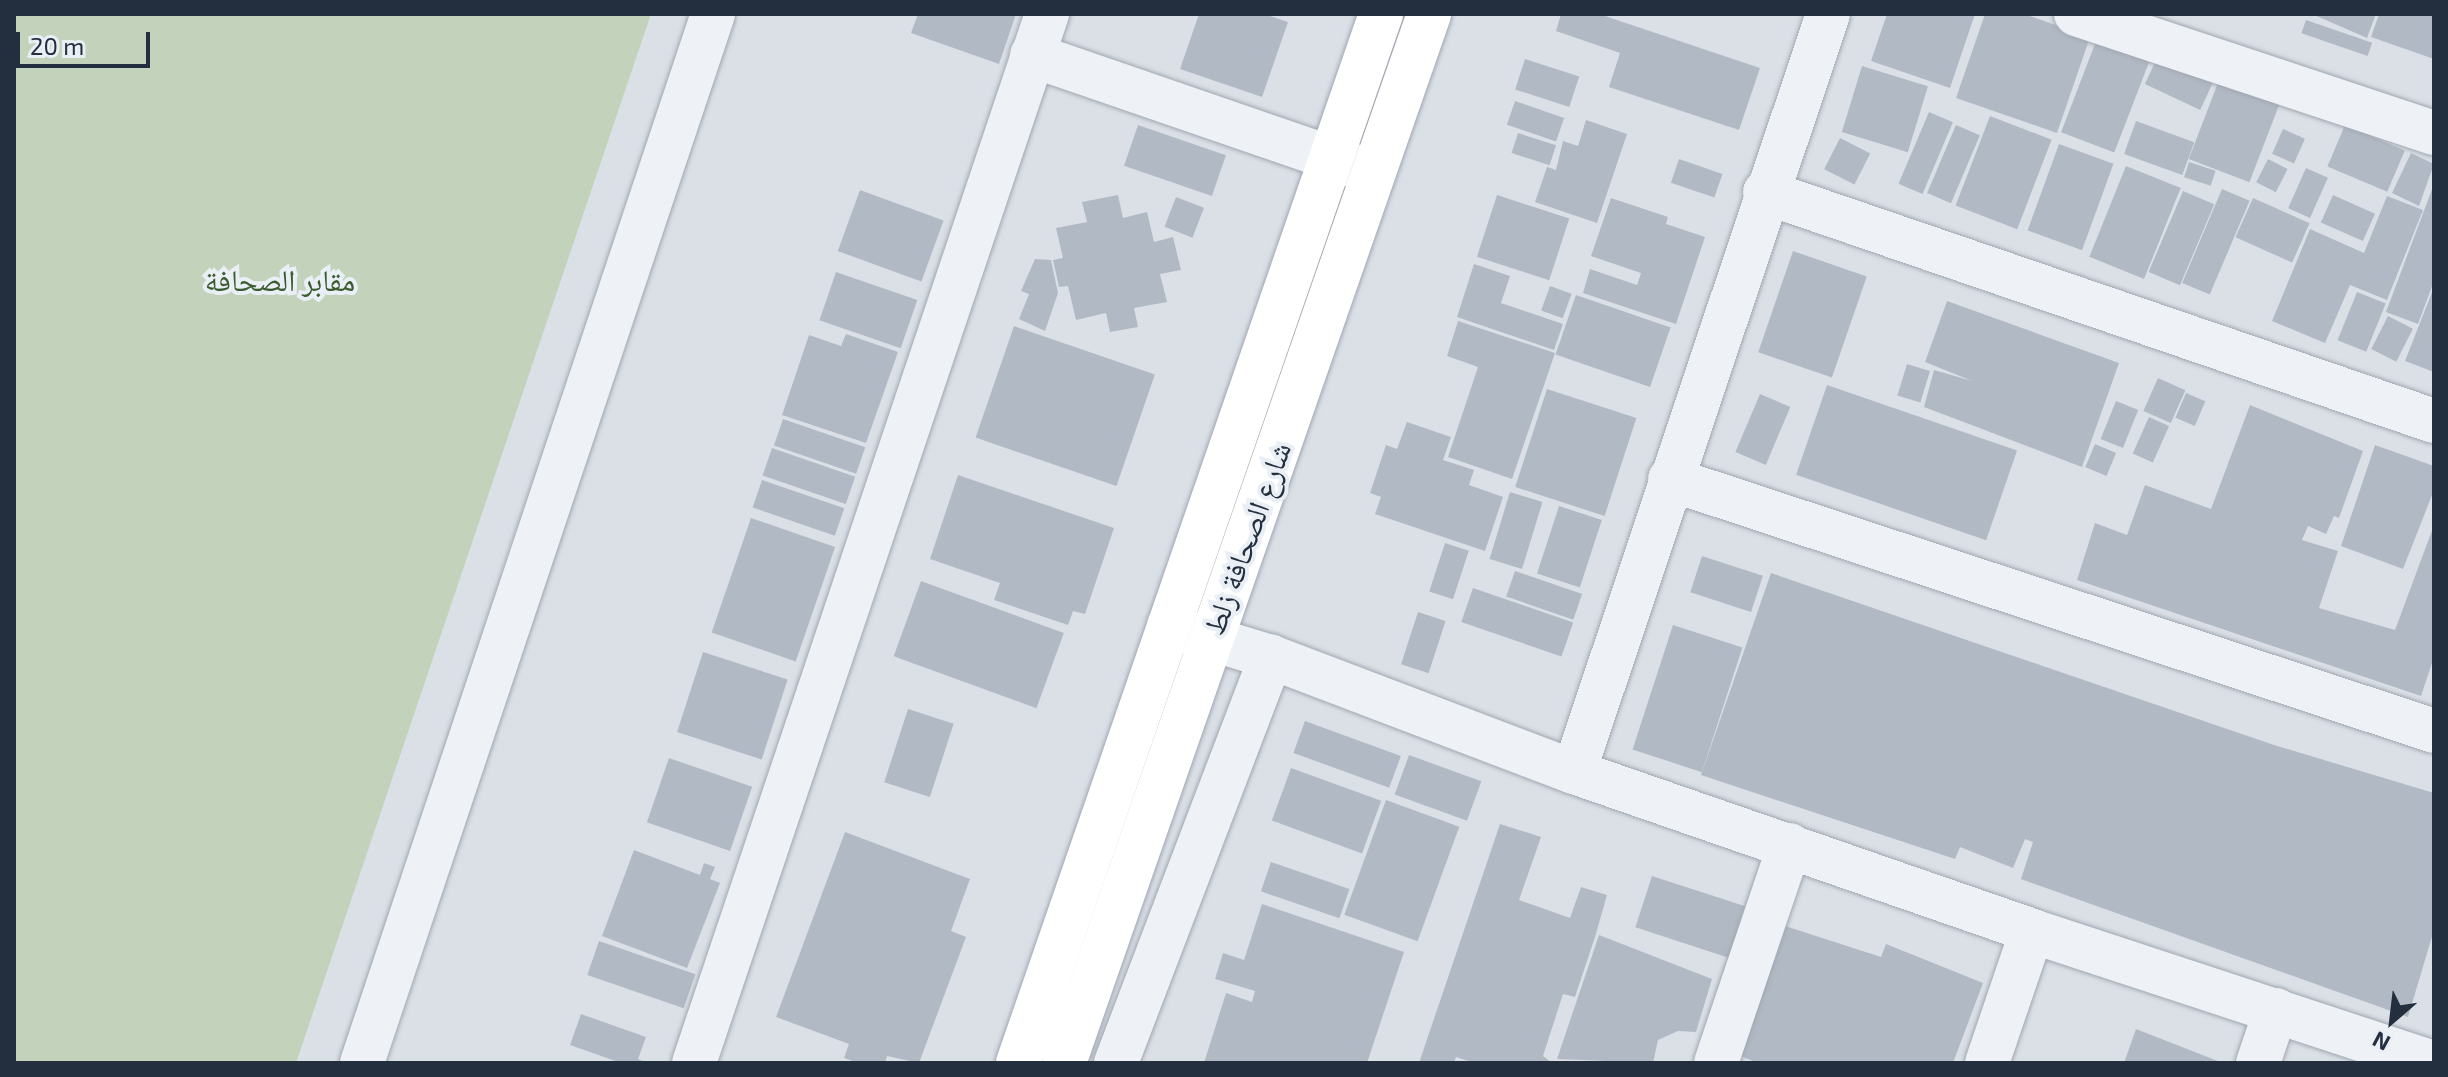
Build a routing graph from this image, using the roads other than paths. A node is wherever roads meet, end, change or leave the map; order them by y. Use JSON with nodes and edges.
{"nodes":[{"id":1,"x":713,"y":14,"type":"edge"},
{"id":2,"x":1047,"y":14,"type":"edge"},
{"id":3,"x":1381,"y":14,"type":"edge"},
{"id":4,"x":1429,"y":14,"type":"edge"},
{"id":5,"x":1828,"y":14,"type":"edge"},
{"id":6,"x":2076,"y":14,"type":"edge"},
{"id":7,"x":1032,"y":55,"type":"junction"},
{"id":8,"x":2434,"y":133,"type":"edge"},
{"id":9,"x":1333,"y":159,"type":"junction"},
{"id":10,"x":1374,"y":173,"type":"junction"},
{"id":11,"x":1765,"y":192,"type":"junction"},
{"id":12,"x":2434,"y":421,"type":"edge"},
{"id":13,"x":1670,"y":479,"type":"junction"},
{"id":14,"x":1189,"y":633,"type":"junction"},
{"id":15,"x":1271,"y":657,"type":"junction"},
{"id":16,"x":2434,"y":731,"type":"edge"},
{"id":17,"x":1574,"y":772,"type":"junction"},
{"id":18,"x":1790,"y":845,"type":"junction"},
{"id":19,"x":2032,"y":931,"type":"junction"},
{"id":20,"x":2276,"y":1010,"type":"junction"},
{"id":21,"x":362,"y":1063,"type":"edge"},
{"id":22,"x":694,"y":1063,"type":"edge"},
{"id":23,"x":1018,"y":1063,"type":"edge"},
{"id":24,"x":1064,"y":1063,"type":"edge"},
{"id":25,"x":1116,"y":1063,"type":"edge"},
{"id":26,"x":1716,"y":1063,"type":"edge"},
{"id":27,"x":1987,"y":1063,"type":"edge"},
{"id":28,"x":2258,"y":1063,"type":"edge"},
{"id":29,"x":2434,"y":1063,"type":"edge"}],
"edges":[{"from":1,"to":21,"type":"street"},
{"from":2,"to":7,"type":"street"},
{"from":3,"to":9,"type":"highway","name":"شارع الصحافة زلط"},
{"from":4,"to":10,"type":"highway","name":"شارع الصحافة زلط"},
{"from":5,"to":11,"type":"street"},
{"from":6,"to":8,"type":"street"},
{"from":7,"to":9,"type":"street"},
{"from":7,"to":22,"type":"street"},
{"from":9,"to":10,"type":"street"},
{"from":9,"to":14,"type":"highway","name":"شارع الصحافة زلط"},
{"from":10,"to":14,"type":"highway","name":"شارع الصحافة زلط"},
{"from":11,"to":12,"type":"street"},
{"from":11,"to":13,"type":"street"},
{"from":13,"to":16,"type":"street"},
{"from":13,"to":17,"type":"street"},
{"from":14,"to":15,"type":"street"},
{"from":14,"to":23,"type":"highway","name":"شارع الصحافة زلط"},
{"from":14,"to":24,"type":"highway","name":"شارع الصحافة زلط"},
{"from":15,"to":17,"type":"street"},
{"from":15,"to":25,"type":"street"},
{"from":17,"to":18,"type":"street"},
{"from":18,"to":19,"type":"street"},
{"from":18,"to":26,"type":"street"},
{"from":19,"to":20,"type":"street"},
{"from":19,"to":27,"type":"street"},
{"from":20,"to":28,"type":"street"},
{"from":20,"to":29,"type":"street"}]}
